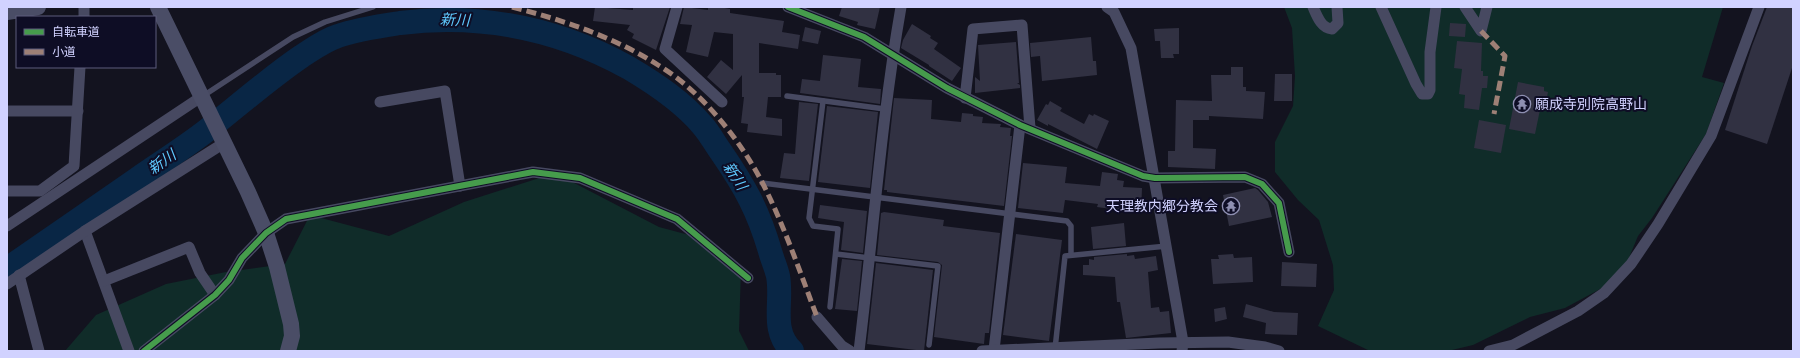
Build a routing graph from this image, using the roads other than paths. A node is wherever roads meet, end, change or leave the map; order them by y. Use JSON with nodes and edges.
{"nodes":[{"id":1,"x":38,"y":7,"type":"edge"},
{"id":2,"x":158,"y":7,"type":"edge"},
{"id":3,"x":373,"y":7,"type":"edge"},
{"id":4,"x":676,"y":7,"type":"edge"},
{"id":5,"x":788,"y":7,"type":"edge"},
{"id":6,"x":901,"y":7,"type":"edge"},
{"id":7,"x":1107,"y":7,"type":"edge"},
{"id":8,"x":1313,"y":7,"type":"edge"},
{"id":9,"x":1337,"y":7,"type":"edge"},
{"id":10,"x":1381,"y":7,"type":"edge"},
{"id":11,"x":1436,"y":7,"type":"edge"},
{"id":12,"x":1464,"y":7,"type":"edge"},
{"id":13,"x":1487,"y":7,"type":"edge"},
{"id":14,"x":1758,"y":7,"type":"edge"},
{"id":15,"x":7,"y":12,"type":"edge"},
{"id":16,"x":893,"y":53,"type":"junction"},
{"id":17,"x":80,"y":68,"type":"edge"},
{"id":18,"x":787,"y":96,"type":"dead end"},
{"id":19,"x":965,"y":98,"type":"junction"},
{"id":20,"x":202,"y":99,"type":"junction"},
{"id":21,"x":823,"y":101,"type":"junction"},
{"id":22,"x":380,"y":102,"type":"dead end"},
{"id":23,"x":722,"y":102,"type":"dead end"},
{"id":24,"x":885,"y":110,"type":"junction"},
{"id":25,"x":7,"y":111,"type":"edge"},
{"id":26,"x":78,"y":112,"type":"junction"},
{"id":27,"x":1025,"y":126,"type":"junction"},
{"id":28,"x":223,"y":142,"type":"junction"},
{"id":29,"x":1155,"y":178,"type":"junction"},
{"id":30,"x":762,"y":182,"type":"dead end"},
{"id":31,"x":460,"y":186,"type":"junction"},
{"id":32,"x":813,"y":189,"type":"junction"},
{"id":33,"x":7,"y":191,"type":"edge"},
{"id":34,"x":876,"y":197,"type":"junction"},
{"id":35,"x":1010,"y":214,"type":"junction"},
{"id":36,"x":7,"y":226,"type":"edge"},
{"id":37,"x":85,"y":231,"type":"junction"},
{"id":38,"x":266,"y":233,"type":"junction"},
{"id":39,"x":1167,"y":246,"type":"junction"},
{"id":40,"x":1289,"y":252,"type":"dead end"},
{"id":41,"x":836,"y":254,"type":"junction"},
{"id":42,"x":1071,"y":255,"type":"junction"},
{"id":43,"x":871,"y":258,"type":"junction"},
{"id":44,"x":19,"y":276,"type":"junction"},
{"id":45,"x":748,"y":278,"type":"dead end"},
{"id":46,"x":104,"y":281,"type":"junction"},
{"id":47,"x":7,"y":284,"type":"edge"},
{"id":48,"x":215,"y":295,"type":"junction"},
{"id":49,"x":830,"y":307,"type":"dead end"},
{"id":50,"x":818,"y":317,"type":"dead end"},
{"id":51,"x":929,"y":345,"type":"dead end"},
{"id":52,"x":1183,"y":347,"type":"edge"},
{"id":53,"x":1055,"y":349,"type":"junction"},
{"id":54,"x":994,"y":350,"type":"junction"},
{"id":55,"x":39,"y":351,"type":"edge"},
{"id":56,"x":129,"y":351,"type":"edge"},
{"id":57,"x":144,"y":351,"type":"edge"},
{"id":58,"x":288,"y":351,"type":"edge"},
{"id":59,"x":850,"y":351,"type":"edge"},
{"id":60,"x":860,"y":351,"type":"edge"},
{"id":61,"x":982,"y":351,"type":"edge"},
{"id":62,"x":1279,"y":351,"type":"edge"},
{"id":63,"x":1489,"y":351,"type":"edge"}],
"edges":[{"from":1,"to":15,"type":"street"},
{"from":2,"to":20,"type":"street"},
{"from":3,"to":20,"type":"lane"},
{"from":4,"to":23,"type":"street"},
{"from":5,"to":16,"type":"street"},
{"from":6,"to":16,"type":"street"},
{"from":7,"to":29,"type":"street"},
{"from":8,"to":9,"type":"street"},
{"from":10,"to":11,"type":"street"},
{"from":12,"to":13,"type":"street"},
{"from":14,"to":63,"type":"street"},
{"from":16,"to":19,"type":"street"},
{"from":16,"to":24,"type":"street"},
{"from":17,"to":26,"type":"street"},
{"from":18,"to":21,"type":"lane"},
{"from":19,"to":27,"type":"street"},
{"from":19,"to":27,"type":"street"},
{"from":20,"to":28,"type":"street"},
{"from":20,"to":36,"type":"street"},
{"from":21,"to":24,"type":"lane"},
{"from":21,"to":32,"type":"lane"},
{"from":22,"to":31,"type":"street"},
{"from":24,"to":34,"type":"street"},
{"from":25,"to":26,"type":"street"},
{"from":26,"to":33,"type":"street"},
{"from":27,"to":29,"type":"street"},
{"from":27,"to":35,"type":"street"},
{"from":28,"to":37,"type":"street"},
{"from":28,"to":38,"type":"street"},
{"from":29,"to":39,"type":"street"},
{"from":29,"to":40,"type":"street"},
{"from":30,"to":32,"type":"lane"},
{"from":31,"to":38,"type":"street"},
{"from":31,"to":45,"type":"street"},
{"from":32,"to":34,"type":"lane"},
{"from":32,"to":41,"type":"lane"},
{"from":34,"to":35,"type":"lane"},
{"from":34,"to":43,"type":"street"},
{"from":35,"to":42,"type":"lane"},
{"from":35,"to":54,"type":"street"},
{"from":37,"to":44,"type":"street"},
{"from":37,"to":46,"type":"street"},
{"from":38,"to":48,"type":"street"},
{"from":38,"to":58,"type":"street"},
{"from":39,"to":42,"type":"lane"},
{"from":39,"to":52,"type":"street"},
{"from":41,"to":43,"type":"lane"},
{"from":41,"to":49,"type":"lane"},
{"from":42,"to":53,"type":"lane"},
{"from":43,"to":51,"type":"lane"},
{"from":43,"to":60,"type":"street"},
{"from":44,"to":47,"type":"street"},
{"from":44,"to":55,"type":"street"},
{"from":46,"to":48,"type":"street"},
{"from":46,"to":56,"type":"street"},
{"from":48,"to":57,"type":"street"},
{"from":50,"to":59,"type":"street"},
{"from":52,"to":53,"type":"street"},
{"from":52,"to":62,"type":"street"},
{"from":53,"to":54,"type":"street"},
{"from":54,"to":61,"type":"street"}]}
